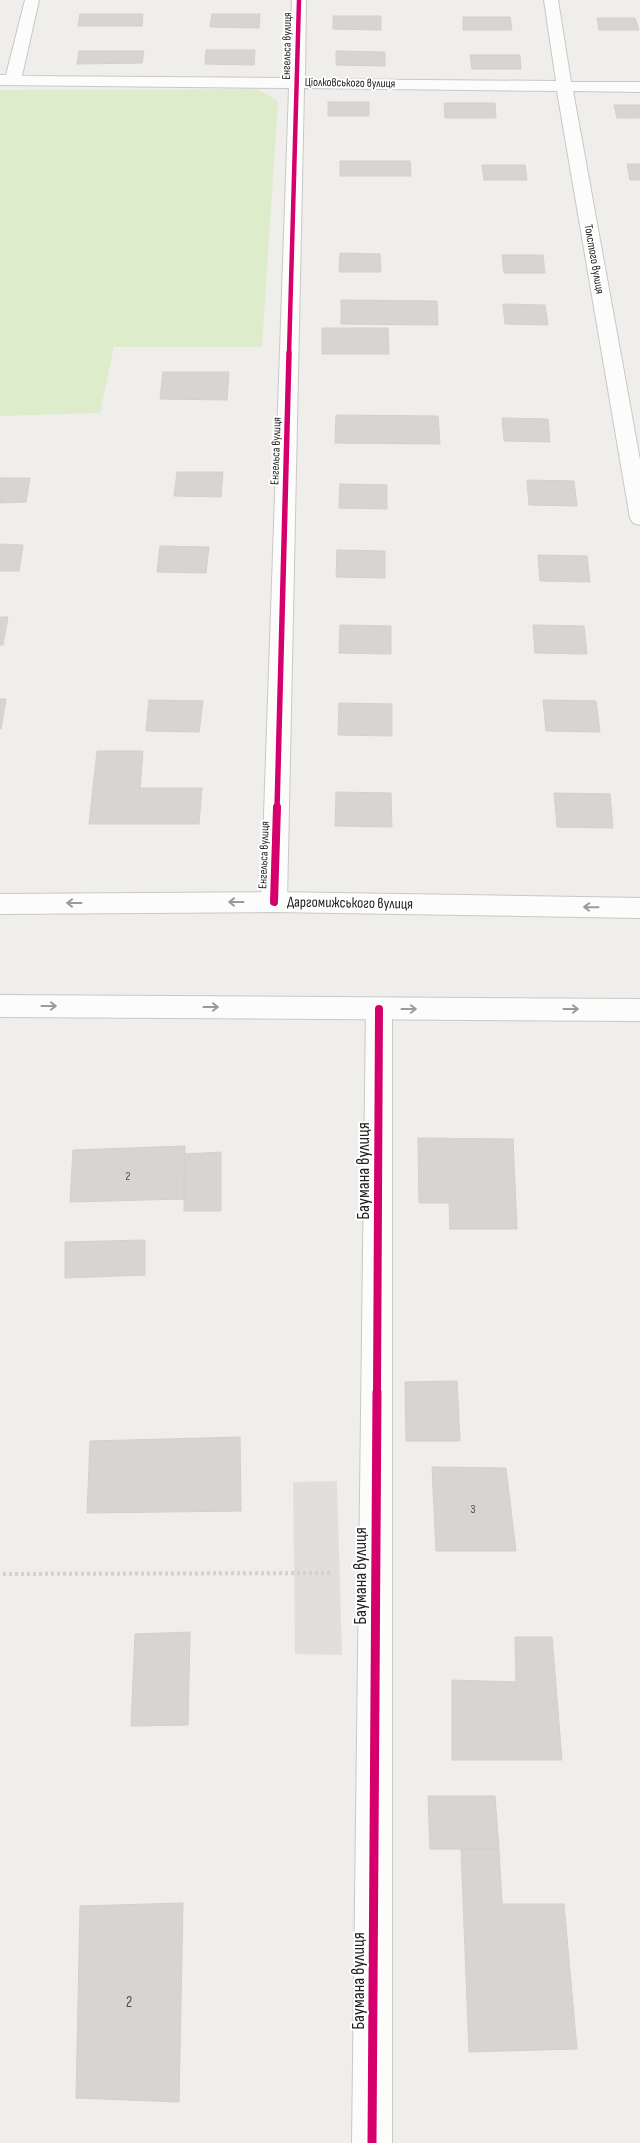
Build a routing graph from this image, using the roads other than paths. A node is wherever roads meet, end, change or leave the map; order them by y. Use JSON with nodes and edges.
{"nodes":[{"id":1,"x":32,"y":0,"type":"edge"},
{"id":2,"x":299,"y":0,"type":"edge"},
{"id":3,"x":551,"y":0,"type":"edge"},
{"id":4,"x":7,"y":80,"type":"edge"},
{"id":5,"x":297,"y":82,"type":"junction"},
{"id":6,"x":564,"y":85,"type":"junction"},
{"id":7,"x":640,"y":87,"type":"edge"},
{"id":8,"x":640,"y":518,"type":"edge"},
{"id":9,"x":274,"y":902,"type":"junction"},
{"id":10,"x":0,"y":904,"type":"edge"},
{"id":11,"x":640,"y":908,"type":"edge"},
{"id":12,"x":0,"y":1006,"type":"edge"},
{"id":13,"x":379,"y":1009,"type":"junction"},
{"id":14,"x":640,"y":1010,"type":"edge"},
{"id":15,"x":372,"y":2143,"type":"edge"}],
"edges":[{"from":1,"to":4,"type":"street"},
{"from":2,"to":5,"type":"street","name":"Енгельса вулиця"},
{"from":3,"to":6,"type":"street","name":"Толстого вулиця"},
{"from":4,"to":5,"type":"street","name":"Ціолковського вулиця"},
{"from":5,"to":6,"type":"street","name":"Ціолковського вулиця"},
{"from":5,"to":9,"type":"street","name":"Енгельса вулиця"},
{"from":6,"to":7,"type":"street","name":"Ціолковського вулиця"},
{"from":6,"to":8,"type":"street","name":"Толстого вулиця"},
{"from":9,"to":10,"type":"street","name":"Даргомижського вулиця","one_way":true},
{"from":11,"to":9,"type":"street","name":"Даргомижського вулиця","one_way":true},
{"from":12,"to":13,"type":"street","one_way":true},
{"from":13,"to":14,"type":"street","one_way":true},
{"from":13,"to":15,"type":"street","name":"Баумана вулиця"}]}
